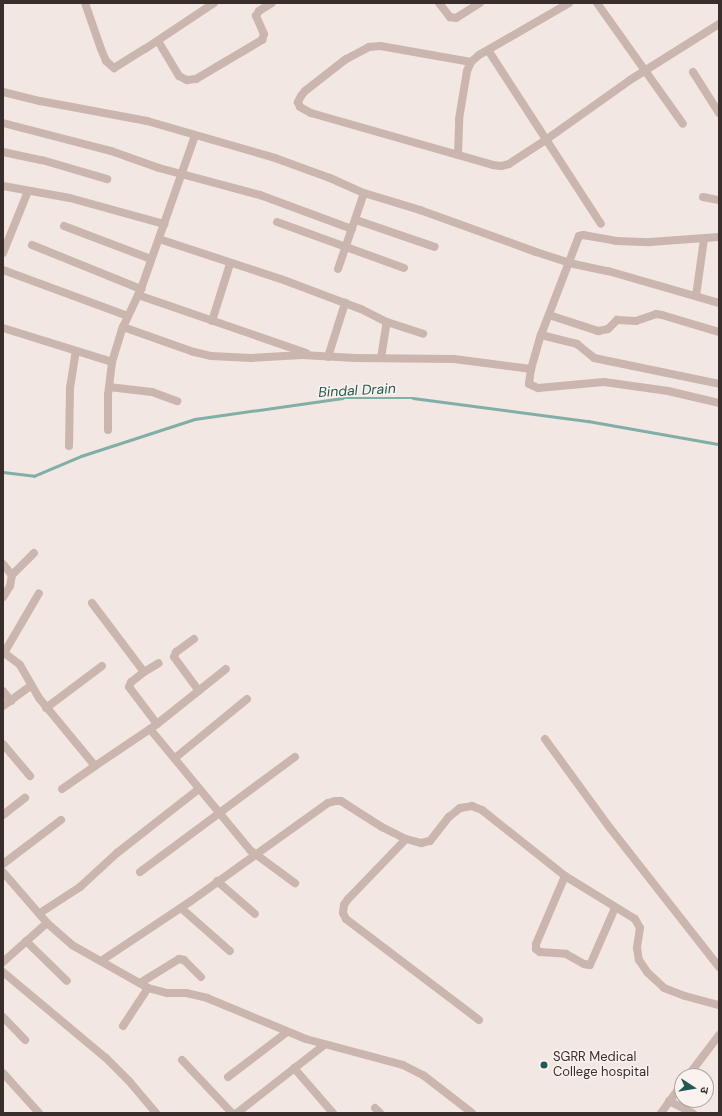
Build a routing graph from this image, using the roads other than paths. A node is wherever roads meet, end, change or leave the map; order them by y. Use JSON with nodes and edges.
{"nodes":[{"id":1,"x":85,"y":3,"type":"edge"},
{"id":2,"x":214,"y":3,"type":"edge"},
{"id":3,"x":272,"y":3,"type":"edge"},
{"id":4,"x":440,"y":3,"type":"edge"},
{"id":5,"x":480,"y":3,"type":"edge"},
{"id":6,"x":568,"y":3,"type":"edge"},
{"id":7,"x":597,"y":3,"type":"edge"},
{"id":8,"x":719,"y":24,"type":"edge"},
{"id":9,"x":158,"y":41,"type":"junction"},
{"id":10,"x":488,"y":50,"type":"junction"},
{"id":11,"x":471,"y":62,"type":"junction"},
{"id":12,"x":645,"y":71,"type":"junction"},
{"id":13,"x":693,"y":72,"type":"dead end"},
{"id":14,"x":3,"y":92,"type":"edge"},
{"id":15,"x":719,"y":113,"type":"edge"},
{"id":16,"x":3,"y":123,"type":"edge"},
{"id":17,"x":683,"y":124,"type":"dead end"},
{"id":18,"x":195,"y":136,"type":"junction"},
{"id":19,"x":547,"y":139,"type":"junction"},
{"id":20,"x":3,"y":152,"type":"edge"},
{"id":21,"x":458,"y":155,"type":"junction"},
{"id":22,"x":182,"y":174,"type":"junction"},
{"id":23,"x":107,"y":179,"type":"dead end"},
{"id":24,"x":3,"y":186,"type":"edge"},
{"id":25,"x":28,"y":190,"type":"junction"},
{"id":26,"x":364,"y":193,"type":"junction"},
{"id":27,"x":703,"y":197,"type":"dead end"},
{"id":28,"x":719,"y":200,"type":"edge"},
{"id":29,"x":356,"y":220,"type":"junction"},
{"id":30,"x":277,"y":222,"type":"dead end"},
{"id":31,"x":164,"y":224,"type":"junction"},
{"id":32,"x":601,"y":224,"type":"dead end"},
{"id":33,"x":64,"y":226,"type":"dead end"},
{"id":34,"x":352,"y":229,"type":"junction"},
{"id":35,"x":719,"y":237,"type":"edge"},
{"id":36,"x":704,"y":239,"type":"junction"},
{"id":37,"x":159,"y":240,"type":"junction"},
{"id":38,"x":32,"y":245,"type":"dead end"},
{"id":39,"x":346,"y":247,"type":"junction"},
{"id":40,"x":435,"y":247,"type":"dead end"},
{"id":41,"x":3,"y":254,"type":"edge"},
{"id":42,"x":151,"y":259,"type":"junction"},
{"id":43,"x":569,"y":263,"type":"junction"},
{"id":44,"x":230,"y":264,"type":"junction"},
{"id":45,"x":404,"y":268,"type":"dead end"},
{"id":46,"x":338,"y":269,"type":"dead end"},
{"id":47,"x":3,"y":270,"type":"edge"},
{"id":48,"x":140,"y":292,"type":"junction"},
{"id":49,"x":696,"y":296,"type":"junction"},
{"id":50,"x":345,"y":303,"type":"junction"},
{"id":51,"x":719,"y":303,"type":"edge"},
{"id":52,"x":549,"y":315,"type":"junction"},
{"id":53,"x":128,"y":316,"type":"junction"},
{"id":54,"x":212,"y":321,"type":"junction"},
{"id":55,"x":387,"y":322,"type":"junction"},
{"id":56,"x":123,"y":327,"type":"junction"},
{"id":57,"x":3,"y":328,"type":"edge"},
{"id":58,"x":719,"y":332,"type":"edge"},
{"id":59,"x":423,"y":334,"type":"dead end"},
{"id":60,"x":541,"y":335,"type":"junction"},
{"id":61,"x":76,"y":352,"type":"junction"},
{"id":62,"x":312,"y":356,"type":"junction"},
{"id":63,"x":328,"y":356,"type":"junction"},
{"id":64,"x":381,"y":358,"type":"junction"},
{"id":65,"x":112,"y":362,"type":"junction"},
{"id":66,"x":531,"y":369,"type":"junction"},
{"id":67,"x":719,"y":384,"type":"edge"},
{"id":68,"x":109,"y":388,"type":"junction"},
{"id":69,"x":177,"y":401,"type":"dead end"},
{"id":70,"x":719,"y":403,"type":"edge"},
{"id":71,"x":108,"y":430,"type":"dead end"},
{"id":72,"x":69,"y":446,"type":"dead end"},
{"id":73,"x":34,"y":553,"type":"dead end"},
{"id":74,"x":3,"y":564,"type":"edge"},
{"id":75,"x":12,"y":575,"type":"junction"},
{"id":76,"x":39,"y":593,"type":"dead end"},
{"id":77,"x":3,"y":597,"type":"edge"},
{"id":78,"x":92,"y":604,"type":"dead end"},
{"id":79,"x":194,"y":639,"type":"dead end"},
{"id":80,"x":4,"y":652,"type":"edge"},
{"id":81,"x":159,"y":663,"type":"dead end"},
{"id":82,"x":102,"y":666,"type":"dead end"},
{"id":83,"x":226,"y":669,"type":"dead end"},
{"id":84,"x":144,"y":672,"type":"junction"},
{"id":85,"x":31,"y":686,"type":"junction"},
{"id":86,"x":3,"y":691,"type":"edge"},
{"id":87,"x":199,"y":691,"type":"junction"},
{"id":88,"x":247,"y":699,"type":"dead end"},
{"id":89,"x":11,"y":701,"type":"junction"},
{"id":90,"x":3,"y":706,"type":"edge"},
{"id":91,"x":46,"y":708,"type":"junction"},
{"id":92,"x":157,"y":724,"type":"junction"},
{"id":93,"x":150,"y":729,"type":"junction"},
{"id":94,"x":545,"y":740,"type":"dead end"},
{"id":95,"x":3,"y":744,"type":"edge"},
{"id":96,"x":175,"y":758,"type":"junction"},
{"id":97,"x":295,"y":758,"type":"dead end"},
{"id":98,"x":95,"y":766,"type":"junction"},
{"id":99,"x":30,"y":776,"type":"dead end"},
{"id":100,"x":62,"y":789,"type":"dead end"},
{"id":101,"x":199,"y":789,"type":"junction"},
{"id":102,"x":25,"y":798,"type":"dead end"},
{"id":103,"x":221,"y":813,"type":"junction"},
{"id":104,"x":3,"y":815,"type":"edge"},
{"id":105,"x":61,"y":820,"type":"dead end"},
{"id":106,"x":408,"y":840,"type":"junction"},
{"id":107,"x":255,"y":855,"type":"junction"},
{"id":108,"x":3,"y":864,"type":"edge"},
{"id":109,"x":3,"y":872,"type":"edge"},
{"id":110,"x":140,"y":872,"type":"dead end"},
{"id":111,"x":566,"y":876,"type":"junction"},
{"id":112,"x":217,"y":881,"type":"junction"},
{"id":113,"x":295,"y":883,"type":"dead end"},
{"id":114,"x":181,"y":908,"type":"junction"},
{"id":115,"x":615,"y":908,"type":"junction"},
{"id":116,"x":40,"y":913,"type":"junction"},
{"id":117,"x":255,"y":914,"type":"dead end"},
{"id":118,"x":47,"y":923,"type":"junction"},
{"id":119,"x":26,"y":941,"type":"junction"},
{"id":120,"x":230,"y":951,"type":"dead end"},
{"id":121,"x":101,"y":961,"type":"junction"},
{"id":122,"x":3,"y":962,"type":"edge"},
{"id":123,"x":719,"y":967,"type":"edge"},
{"id":124,"x":3,"y":972,"type":"edge"},
{"id":125,"x":201,"y":977,"type":"dead end"},
{"id":126,"x":67,"y":981,"type":"dead end"},
{"id":127,"x":140,"y":984,"type":"junction"},
{"id":128,"x":148,"y":988,"type":"junction"},
{"id":129,"x":719,"y":1005,"type":"edge"},
{"id":130,"x":3,"y":1017,"type":"edge"},
{"id":131,"x":479,"y":1020,"type":"dead end"},
{"id":132,"x":123,"y":1026,"type":"dead end"},
{"id":133,"x":287,"y":1032,"type":"junction"},
{"id":134,"x":719,"y":1035,"type":"edge"},
{"id":135,"x":25,"y":1040,"type":"dead end"},
{"id":136,"x":324,"y":1045,"type":"junction"},
{"id":137,"x":182,"y":1060,"type":"dead end"},
{"id":138,"x":294,"y":1068,"type":"junction"},
{"id":139,"x":694,"y":1068,"type":"edge"},
{"id":140,"x":3,"y":1073,"type":"edge"},
{"id":141,"x":228,"y":1077,"type":"dead end"},
{"id":142,"x":674,"y":1094,"type":"edge"},
{"id":143,"x":669,"y":1101,"type":"junction"},
{"id":144,"x":39,"y":1113,"type":"edge"},
{"id":145,"x":156,"y":1113,"type":"edge"},
{"id":146,"x":232,"y":1113,"type":"edge"},
{"id":147,"x":237,"y":1113,"type":"edge"},
{"id":148,"x":333,"y":1113,"type":"edge"},
{"id":149,"x":472,"y":1113,"type":"edge"},
{"id":150,"x":661,"y":1113,"type":"edge"},
{"id":151,"x":693,"y":1113,"type":"edge"}],
"edges":[{"from":1,"to":9,"type":"street"},
{"from":2,"to":9,"type":"street"},
{"from":3,"to":9,"type":"street"},
{"from":4,"to":5,"type":"street"},
{"from":6,"to":10,"type":"street"},
{"from":7,"to":12,"type":"street"},
{"from":8,"to":12,"type":"street"},
{"from":10,"to":11,"type":"street"},
{"from":10,"to":19,"type":"street"},
{"from":11,"to":21,"type":"street"},
{"from":11,"to":21,"type":"street"},
{"from":12,"to":17,"type":"street"},
{"from":12,"to":19,"type":"street"},
{"from":13,"to":15,"type":"street"},
{"from":14,"to":18,"type":"street"},
{"from":16,"to":22,"type":"street"},
{"from":18,"to":22,"type":"street"},
{"from":18,"to":26,"type":"street"},
{"from":19,"to":21,"type":"street"},
{"from":19,"to":32,"type":"street"},
{"from":20,"to":23,"type":"street"},
{"from":22,"to":31,"type":"street"},
{"from":22,"to":34,"type":"street"},
{"from":24,"to":25,"type":"street"},
{"from":25,"to":31,"type":"street"},
{"from":25,"to":41,"type":"street"},
{"from":26,"to":29,"type":"street"},
{"from":26,"to":43,"type":"street"},
{"from":27,"to":28,"type":"street"},
{"from":29,"to":34,"type":"street"},
{"from":29,"to":40,"type":"street"},
{"from":30,"to":39,"type":"street"},
{"from":31,"to":37,"type":"street"},
{"from":33,"to":42,"type":"street"},
{"from":34,"to":39,"type":"street"},
{"from":35,"to":36,"type":"street"},
{"from":36,"to":43,"type":"street"},
{"from":36,"to":49,"type":"street"},
{"from":37,"to":42,"type":"street"},
{"from":37,"to":44,"type":"street"},
{"from":38,"to":48,"type":"street"},
{"from":39,"to":45,"type":"street"},
{"from":39,"to":46,"type":"street"},
{"from":42,"to":48,"type":"street"},
{"from":43,"to":49,"type":"street"},
{"from":43,"to":52,"type":"street"},
{"from":44,"to":50,"type":"street"},
{"from":44,"to":54,"type":"street"},
{"from":47,"to":53,"type":"street"},
{"from":48,"to":53,"type":"street"},
{"from":48,"to":54,"type":"street"},
{"from":49,"to":51,"type":"street"},
{"from":50,"to":55,"type":"street"},
{"from":50,"to":63,"type":"street"},
{"from":52,"to":58,"type":"street"},
{"from":52,"to":60,"type":"street"},
{"from":53,"to":56,"type":"street"},
{"from":54,"to":62,"type":"street"},
{"from":55,"to":59,"type":"street"},
{"from":55,"to":64,"type":"street"},
{"from":56,"to":62,"type":"street"},
{"from":56,"to":65,"type":"street"},
{"from":57,"to":61,"type":"street"},
{"from":60,"to":66,"type":"street"},
{"from":60,"to":67,"type":"street"},
{"from":61,"to":65,"type":"street"},
{"from":61,"to":72,"type":"street"},
{"from":62,"to":63,"type":"street"},
{"from":63,"to":64,"type":"street"},
{"from":64,"to":66,"type":"street"},
{"from":65,"to":68,"type":"street"},
{"from":66,"to":70,"type":"street"},
{"from":68,"to":69,"type":"street"},
{"from":68,"to":71,"type":"street"},
{"from":73,"to":75,"type":"street"},
{"from":74,"to":75,"type":"street"},
{"from":75,"to":77,"type":"street"},
{"from":76,"to":80,"type":"street"},
{"from":78,"to":84,"type":"street"},
{"from":79,"to":87,"type":"street"},
{"from":80,"to":85,"type":"street"},
{"from":81,"to":84,"type":"street"},
{"from":82,"to":91,"type":"street"},
{"from":83,"to":87,"type":"street"},
{"from":84,"to":92,"type":"street"},
{"from":85,"to":89,"type":"street"},
{"from":85,"to":91,"type":"street"},
{"from":86,"to":89,"type":"street"},
{"from":87,"to":92,"type":"street"},
{"from":88,"to":96,"type":"street"},
{"from":89,"to":90,"type":"street"},
{"from":91,"to":98,"type":"street"},
{"from":92,"to":93,"type":"street"},
{"from":93,"to":96,"type":"street"},
{"from":93,"to":98,"type":"street"},
{"from":94,"to":123,"type":"street"},
{"from":95,"to":99,"type":"street"},
{"from":96,"to":101,"type":"street"},
{"from":97,"to":103,"type":"street"},
{"from":98,"to":100,"type":"street"},
{"from":101,"to":103,"type":"street"},
{"from":101,"to":116,"type":"street"},
{"from":102,"to":104,"type":"street"},
{"from":103,"to":107,"type":"street"},
{"from":103,"to":110,"type":"street"},
{"from":105,"to":108,"type":"street"},
{"from":106,"to":107,"type":"street"},
{"from":106,"to":111,"type":"street"},
{"from":106,"to":131,"type":"street"},
{"from":107,"to":112,"type":"street"},
{"from":107,"to":113,"type":"street"},
{"from":109,"to":116,"type":"street"},
{"from":111,"to":115,"type":"street"},
{"from":111,"to":115,"type":"street"},
{"from":112,"to":114,"type":"street"},
{"from":112,"to":117,"type":"street"},
{"from":114,"to":120,"type":"street"},
{"from":114,"to":121,"type":"street"},
{"from":115,"to":129,"type":"street"},
{"from":116,"to":118,"type":"street"},
{"from":118,"to":119,"type":"street"},
{"from":118,"to":121,"type":"street"},
{"from":119,"to":122,"type":"street"},
{"from":119,"to":126,"type":"street"},
{"from":121,"to":127,"type":"street"},
{"from":124,"to":145,"type":"street"},
{"from":125,"to":127,"type":"street"},
{"from":127,"to":128,"type":"street"},
{"from":128,"to":132,"type":"street"},
{"from":128,"to":133,"type":"street"},
{"from":130,"to":135,"type":"street"},
{"from":133,"to":136,"type":"street"},
{"from":133,"to":141,"type":"street"},
{"from":134,"to":139,"type":"street"},
{"from":136,"to":138,"type":"street"},
{"from":136,"to":149,"type":"street"},
{"from":137,"to":146,"type":"street"},
{"from":138,"to":147,"type":"street"},
{"from":138,"to":148,"type":"street"},
{"from":140,"to":144,"type":"street"},
{"from":142,"to":143,"type":"street"},
{"from":143,"to":150,"type":"street"},
{"from":143,"to":151,"type":"street"}]}
